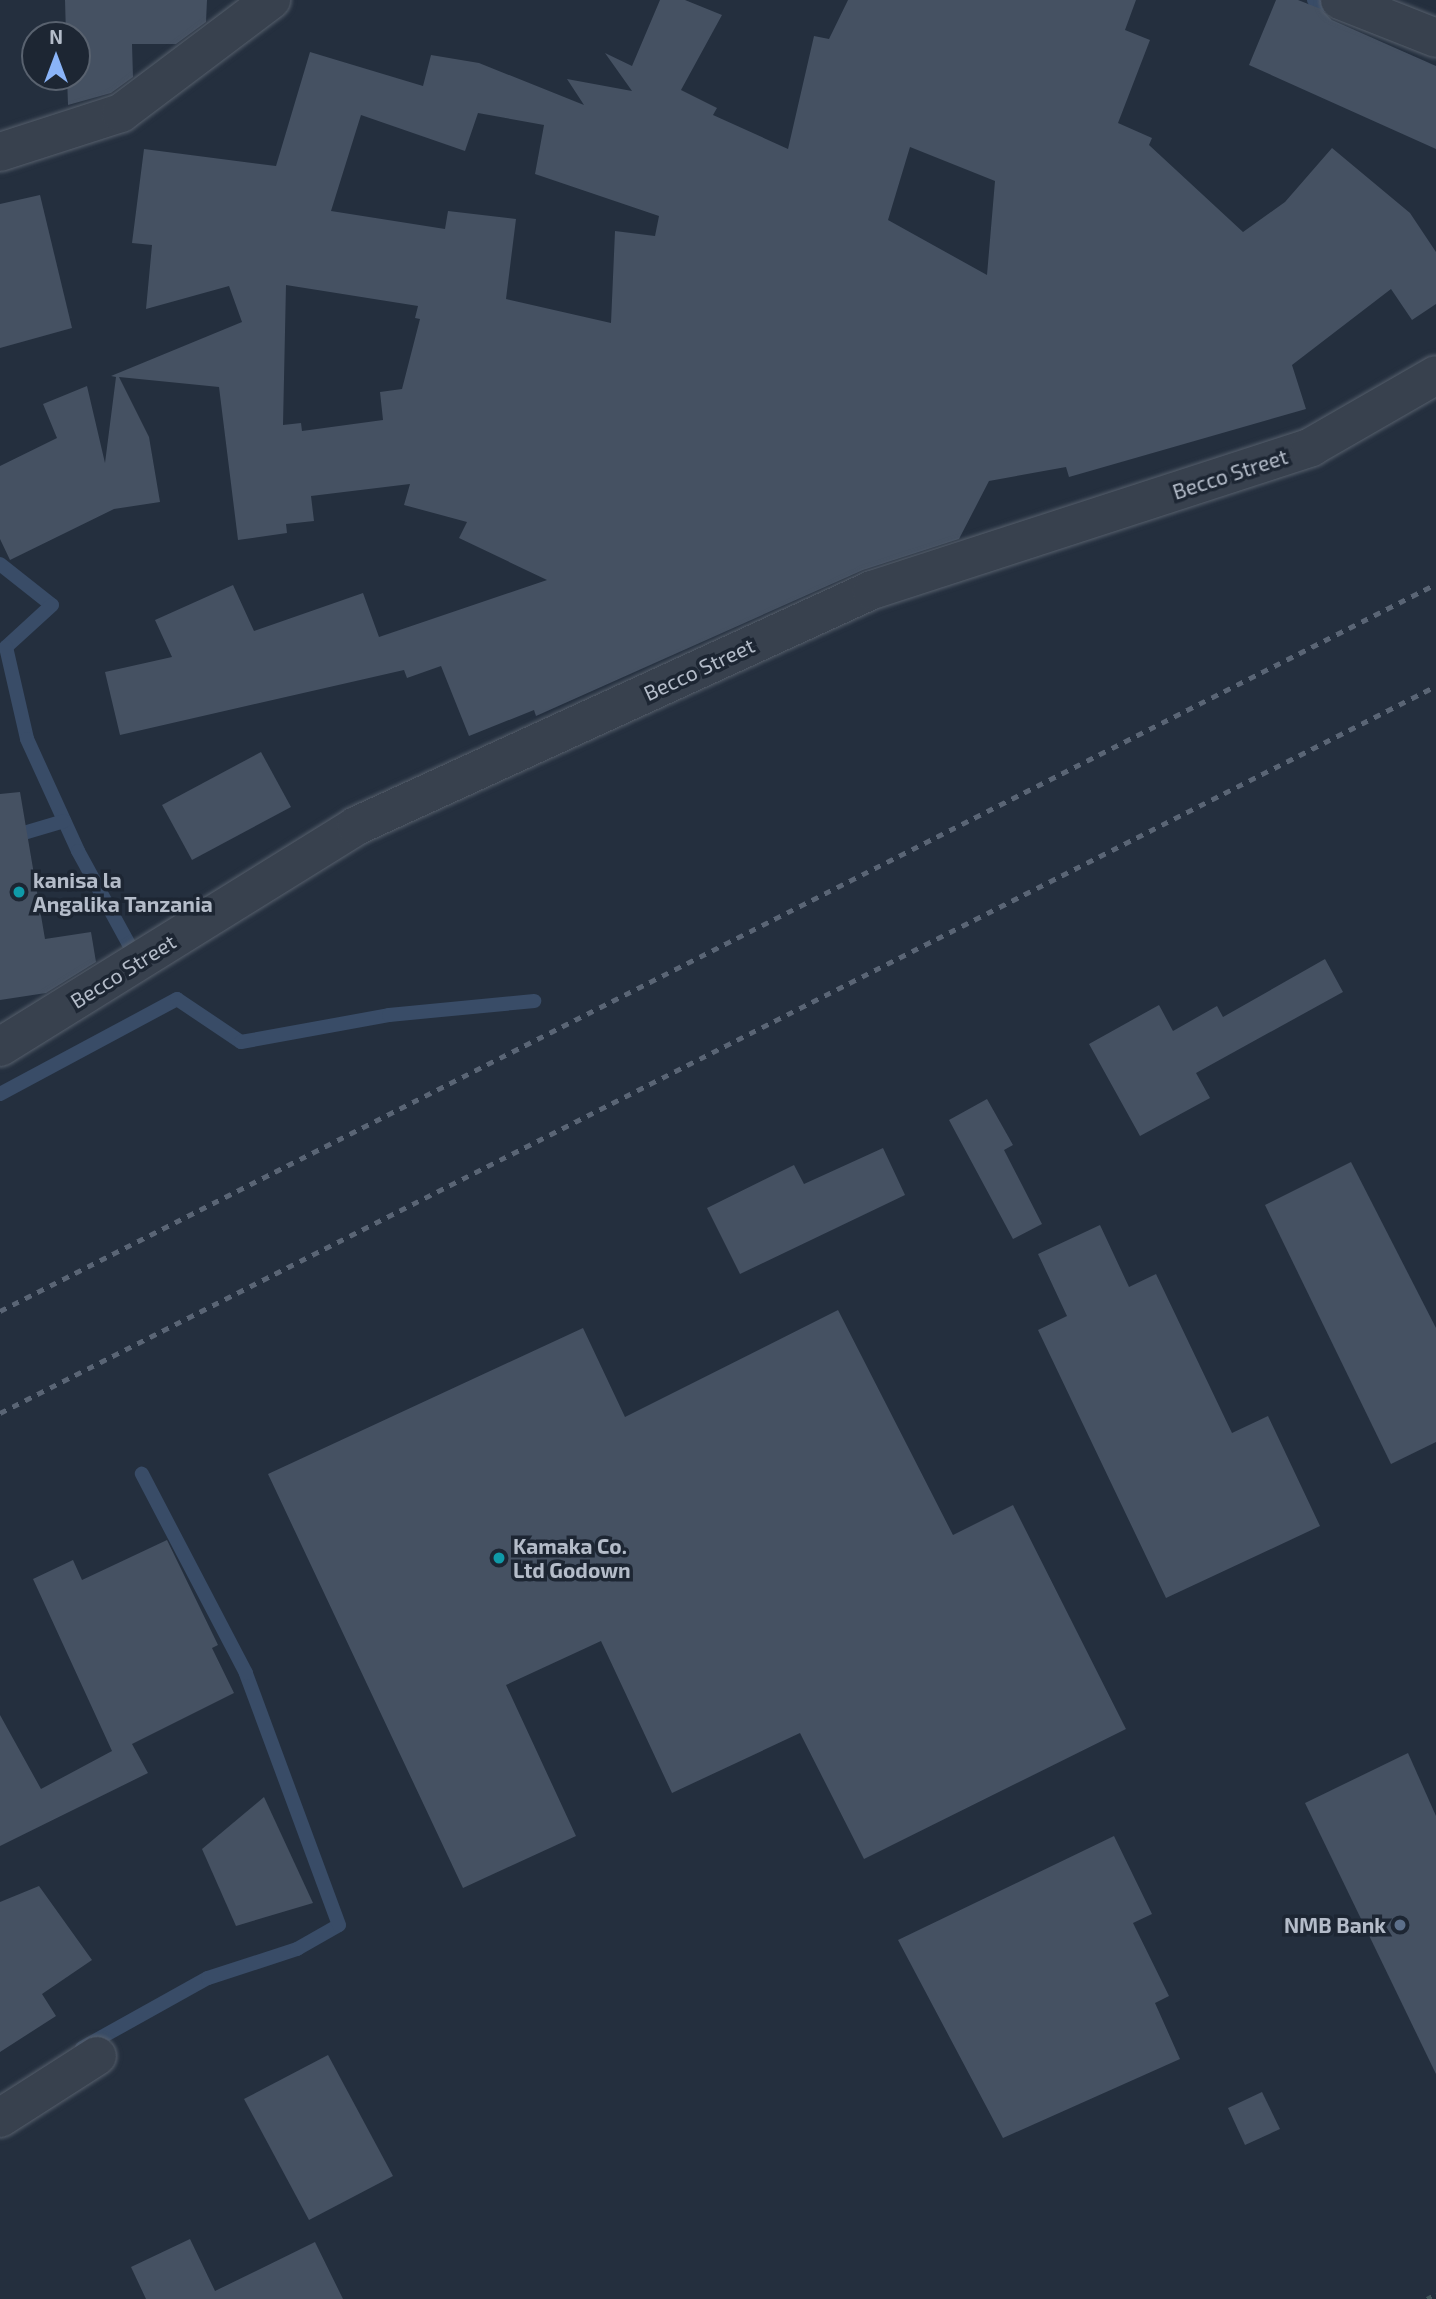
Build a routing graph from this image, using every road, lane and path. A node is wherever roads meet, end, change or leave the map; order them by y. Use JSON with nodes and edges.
{"nodes":[{"id":1,"x":271,"y":0,"type":"edge"},
{"id":2,"x":1340,"y":0,"type":"edge"},
{"id":3,"x":1436,"y":38,"type":"edge"},
{"id":4,"x":0,"y":152,"type":"edge"},
{"id":5,"x":1436,"y":375,"type":"edge"},
{"id":6,"x":0,"y":1047,"type":"edge"},
{"id":7,"x":97,"y":2056,"type":"dead end"},
{"id":8,"x":8,"y":2113,"type":"edge"},
{"id":9,"x":1436,"y":2294,"type":"edge"},
{"id":10,"x":1427,"y":2299,"type":"edge"}],
"edges":[{"from":1,"to":4,"type":"street"},
{"from":2,"to":3,"type":"street"},
{"from":5,"to":6,"type":"street","name":"Becco Street"},
{"from":7,"to":8,"type":"street"},
{"from":9,"to":10,"type":"path"}]}
